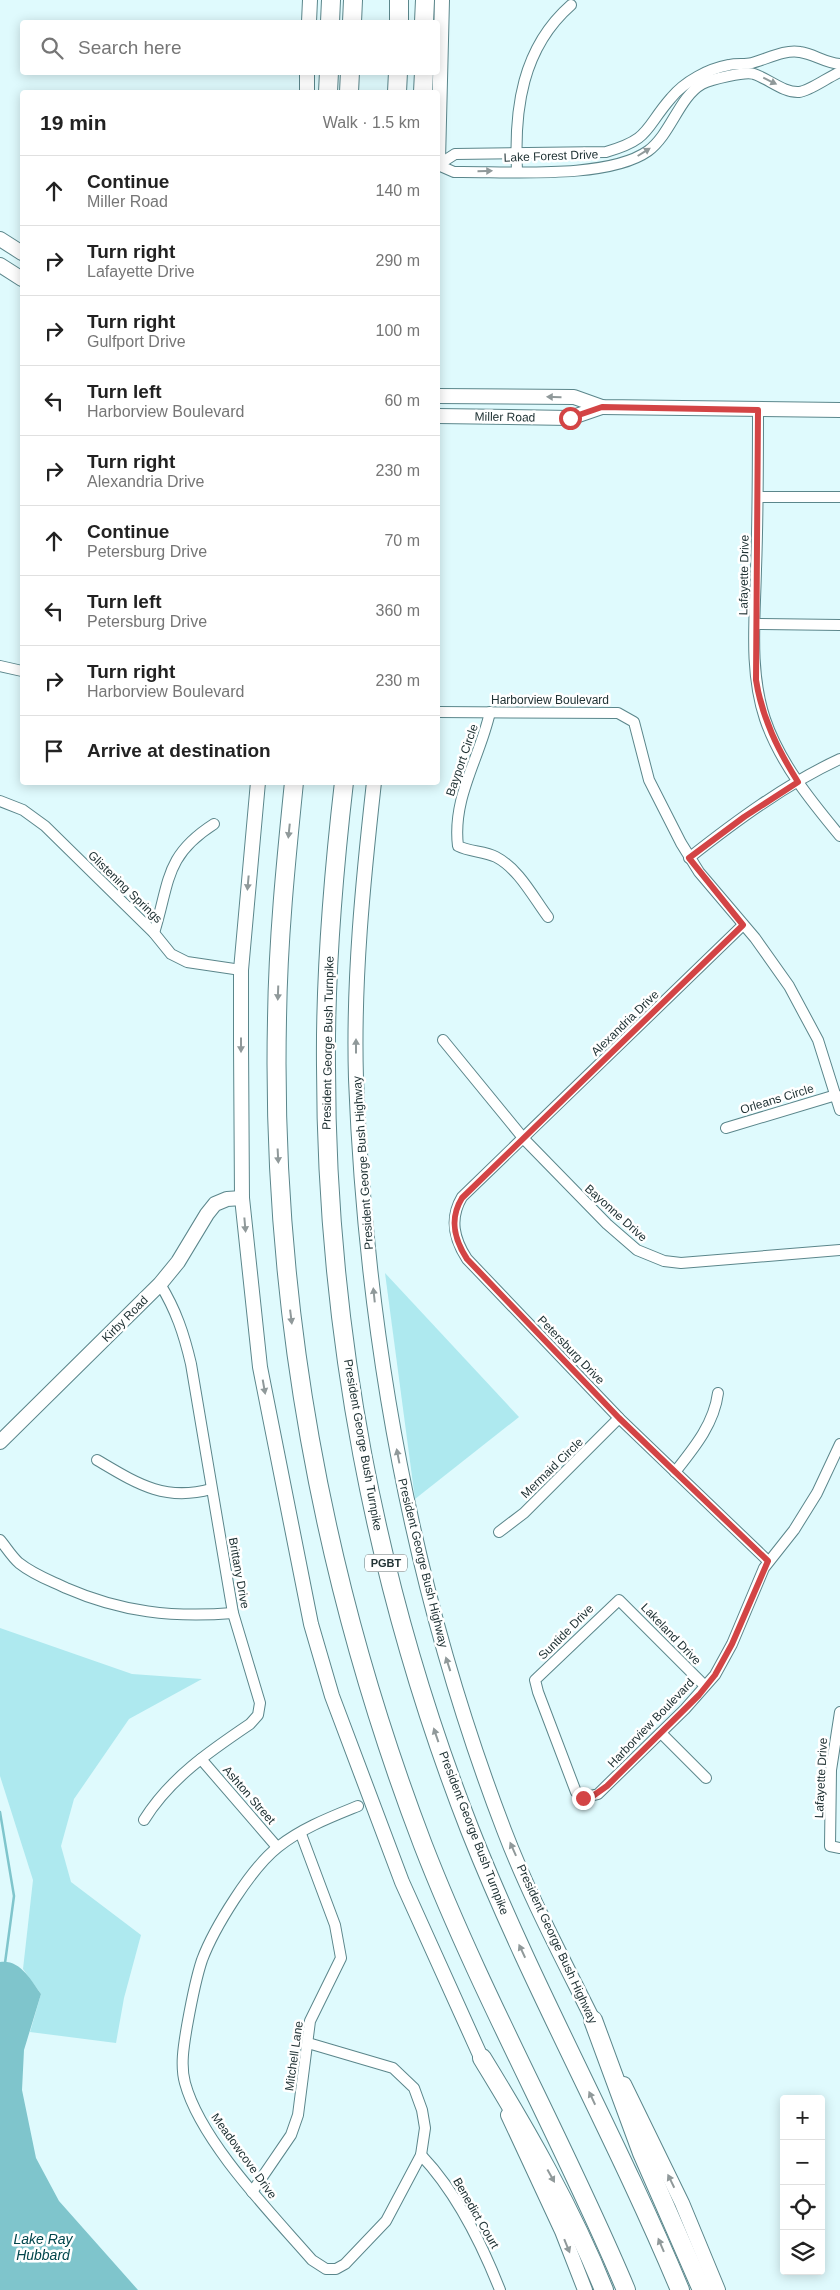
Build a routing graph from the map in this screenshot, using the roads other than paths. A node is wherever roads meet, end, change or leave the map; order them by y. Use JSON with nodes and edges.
{"nodes":[{"id":1,"x":310,"y":0,"type":"edge"},
{"id":2,"x":331,"y":0,"type":"edge"},
{"id":3,"x":353,"y":0,"type":"edge"},
{"id":4,"x":399,"y":0,"type":"edge"},
{"id":5,"x":425,"y":0,"type":"edge"},
{"id":6,"x":442,"y":0,"type":"edge"},
{"id":7,"x":571,"y":6,"type":"dead end"},
{"id":8,"x":309,"y":20,"type":"edge"},
{"id":9,"x":330,"y":20,"type":"edge"},
{"id":10,"x":352,"y":20,"type":"edge"},
{"id":11,"x":399,"y":20,"type":"edge"},
{"id":12,"x":424,"y":20,"type":"edge"},
{"id":13,"x":840,"y":64,"type":"edge"},
{"id":14,"x":840,"y":72,"type":"edge"},
{"id":15,"x":307,"y":75,"type":"edge"},
{"id":16,"x":329,"y":75,"type":"edge"},
{"id":17,"x":350,"y":75,"type":"edge"},
{"id":18,"x":398,"y":75,"type":"edge"},
{"id":19,"x":424,"y":75,"type":"edge"},
{"id":20,"x":691,"y":87,"type":"junction"},
{"id":21,"x":307,"y":90,"type":"edge"},
{"id":22,"x":328,"y":90,"type":"edge"},
{"id":23,"x":349,"y":90,"type":"edge"},
{"id":24,"x":397,"y":90,"type":"edge"},
{"id":25,"x":423,"y":90,"type":"edge"},
{"id":26,"x":440,"y":90,"type":"edge"},
{"id":27,"x":516,"y":152,"type":"junction"},
{"id":28,"x":440,"y":164,"type":"edge"},
{"id":29,"x":440,"y":166,"type":"edge"},
{"id":30,"x":517,"y":171,"type":"junction"},
{"id":31,"x":0,"y":239,"type":"edge"},
{"id":32,"x":20,"y":251,"type":"edge"},
{"id":33,"x":0,"y":266,"type":"edge"},
{"id":34,"x":20,"y":278,"type":"edge"},
{"id":35,"x":440,"y":396,"type":"edge"},
{"id":36,"x":602,"y":407,"type":"junction"},
{"id":37,"x":758,"y":410,"type":"junction"},
{"id":38,"x":840,"y":410,"type":"edge"},
{"id":39,"x":440,"y":416,"type":"edge"},
{"id":40,"x":758,"y":497,"type":"junction"},
{"id":41,"x":840,"y":497,"type":"edge"},
{"id":42,"x":755,"y":624,"type":"junction"},
{"id":43,"x":840,"y":625,"type":"edge"},
{"id":44,"x":0,"y":666,"type":"edge"},
{"id":45,"x":20,"y":671,"type":"edge"},
{"id":46,"x":440,"y":712,"type":"edge"},
{"id":47,"x":490,"y":712,"type":"junction"},
{"id":48,"x":840,"y":759,"type":"edge"},
{"id":49,"x":798,"y":782,"type":"junction"},
{"id":50,"x":258,"y":785,"type":"edge"},
{"id":51,"x":294,"y":785,"type":"edge"},
{"id":52,"x":344,"y":785,"type":"edge"},
{"id":53,"x":374,"y":785,"type":"edge"},
{"id":54,"x":0,"y":801,"type":"edge"},
{"id":55,"x":214,"y":824,"type":"dead end"},
{"id":56,"x":840,"y":836,"type":"edge"},
{"id":57,"x":689,"y":858,"type":"junction"},
{"id":58,"x":548,"y":917,"type":"dead end"},
{"id":59,"x":743,"y":925,"type":"junction"},
{"id":60,"x":154,"y":933,"type":"junction"},
{"id":61,"x":241,"y":970,"type":"junction"},
{"id":62,"x":443,"y":1040,"type":"dead end"},
{"id":63,"x":836,"y":1095,"type":"junction"},
{"id":64,"x":840,"y":1110,"type":"edge"},
{"id":65,"x":726,"y":1128,"type":"dead end"},
{"id":66,"x":524,"y":1139,"type":"junction"},
{"id":67,"x":242,"y":1198,"type":"junction"},
{"id":68,"x":840,"y":1250,"type":"edge"},
{"id":69,"x":160,"y":1284,"type":"junction"},
{"id":70,"x":718,"y":1393,"type":"dead end"},
{"id":71,"x":619,"y":1418,"type":"junction"},
{"id":72,"x":0,"y":1442,"type":"edge"},
{"id":73,"x":840,"y":1444,"type":"edge"},
{"id":74,"x":97,"y":1460,"type":"dead end"},
{"id":75,"x":675,"y":1472,"type":"junction"},
{"id":76,"x":211,"y":1489,"type":"junction"},
{"id":77,"x":499,"y":1532,"type":"dead end"},
{"id":78,"x":0,"y":1540,"type":"edge"},
{"id":79,"x":768,"y":1561,"type":"junction"},
{"id":80,"x":619,"y":1600,"type":"joint"},
{"id":81,"x":233,"y":1613,"type":"junction"},
{"id":82,"x":705,"y":1686,"type":"junction"},
{"id":83,"x":840,"y":1712,"type":"edge"},
{"id":84,"x":661,"y":1733,"type":"junction"},
{"id":85,"x":201,"y":1759,"type":"junction"},
{"id":86,"x":706,"y":1778,"type":"dead end"},
{"id":87,"x":583,"y":1798,"type":"joint"},
{"id":88,"x":358,"y":1806,"type":"dead end"},
{"id":89,"x":144,"y":1820,"type":"dead end"},
{"id":90,"x":301,"y":1834,"type":"junction"},
{"id":91,"x":835,"y":1847,"type":"edge"},
{"id":92,"x":278,"y":1848,"type":"junction"},
{"id":93,"x":593,"y":2020,"type":"junction"},
{"id":94,"x":308,"y":2043,"type":"junction"},
{"id":95,"x":482,"y":2058,"type":"junction"},
{"id":96,"x":421,"y":2155,"type":"junction"},
{"id":97,"x":252,"y":2192,"type":"junction"},
{"id":98,"x":500,"y":2290,"type":"edge"},
{"id":99,"x":585,"y":2290,"type":"edge"},
{"id":100,"x":604,"y":2290,"type":"edge"},
{"id":101,"x":626,"y":2290,"type":"edge"},
{"id":102,"x":680,"y":2290,"type":"edge"},
{"id":103,"x":702,"y":2290,"type":"edge"},
{"id":104,"x":718,"y":2290,"type":"edge"}],
"edges":[{"from":1,"to":8,"type":"main road"},
{"from":2,"to":9,"type":"highway"},
{"from":3,"to":10,"type":"highway"},
{"from":4,"to":11,"type":"highway"},
{"from":5,"to":12,"type":"highway"},
{"from":6,"to":26,"type":"main road"},
{"from":7,"to":27,"type":"street"},
{"from":13,"to":20,"type":"street","name":"Lake Forest Drive"},
{"from":20,"to":14,"type":"street","name":"Lake Forest Drive","one_way":true},
{"from":15,"to":21,"type":"main road"},
{"from":16,"to":22,"type":"highway"},
{"from":17,"to":23,"type":"highway"},
{"from":18,"to":24,"type":"highway"},
{"from":19,"to":25,"type":"highway"},
{"from":20,"to":27,"type":"street","name":"Lake Forest Drive"},
{"from":30,"to":20,"type":"street","name":"Lake Forest Drive","one_way":true},
{"from":27,"to":28,"type":"street","name":"Lake Forest Drive"},
{"from":27,"to":30,"type":"street"},
{"from":29,"to":30,"type":"street","name":"Lake Forest Drive","one_way":true},
{"from":31,"to":32,"type":"main road"},
{"from":33,"to":34,"type":"main road"},
{"from":36,"to":35,"type":"main road","name":"Miller Road","one_way":true},
{"from":36,"to":37,"type":"main road","name":"Miller Road"},
{"from":36,"to":39,"type":"main road","name":"Miller Road"},
{"from":37,"to":38,"type":"main road","name":"Miller Road"},
{"from":37,"to":40,"type":"street","name":"Lafayette Drive"},
{"from":40,"to":41,"type":"street"},
{"from":40,"to":42,"type":"street","name":"Lafayette Drive"},
{"from":42,"to":43,"type":"street"},
{"from":42,"to":49,"type":"street","name":"Lafayette Drive"},
{"from":44,"to":45,"type":"street"},
{"from":46,"to":47,"type":"street","name":"Harborview Boulevard"},
{"from":47,"to":57,"type":"street","name":"Harborview Boulevard"},
{"from":47,"to":58,"type":"street","name":"Bayport Circle"},
{"from":48,"to":49,"type":"street"},
{"from":49,"to":56,"type":"street","name":"Lafayette Drive"},
{"from":49,"to":57,"type":"street"},
{"from":50,"to":61,"type":"main road","one_way":true},
{"from":51,"to":101,"type":"highway","one_way":true},
{"from":102,"to":52,"type":"highway","name":"President George Bush Turnpike","number":"PGBT","one_way":true},
{"from":93,"to":53,"type":"main road","name":"President George Bush Highway","one_way":true},
{"from":54,"to":60,"type":"street","name":"Glistening Springs"},
{"from":55,"to":60,"type":"street"},
{"from":57,"to":59,"type":"street","name":"Harborview Boulevard"},
{"from":59,"to":63,"type":"street","name":"Harborview Boulevard"},
{"from":59,"to":66,"type":"street","name":"Alexandria Drive"},
{"from":60,"to":61,"type":"street","name":"Glistening Springs"},
{"from":61,"to":67,"type":"main road","one_way":true},
{"from":62,"to":66,"type":"street","name":"Bayonne Drive"},
{"from":63,"to":64,"type":"street","name":"Harborview Boulevard"},
{"from":63,"to":65,"type":"street","name":"Orleans Circle"},
{"from":66,"to":68,"type":"street","name":"Bayonne Drive"},
{"from":66,"to":71,"type":"street","name":"Petersburg Drive"},
{"from":67,"to":69,"type":"main road","name":"Kirby Road"},
{"from":67,"to":95,"type":"main road","one_way":true},
{"from":69,"to":72,"type":"main road","name":"Kirby Road"},
{"from":69,"to":76,"type":"street","name":"Brittany Drive"},
{"from":70,"to":75,"type":"street"},
{"from":71,"to":75,"type":"street","name":"Petersburg Drive"},
{"from":71,"to":77,"type":"street","name":"Mermaid Circle"},
{"from":73,"to":79,"type":"street","name":"Harborview Boulevard"},
{"from":74,"to":76,"type":"street"},
{"from":75,"to":79,"type":"street","name":"Petersburg Drive"},
{"from":76,"to":81,"type":"street","name":"Brittany Drive"},
{"from":78,"to":81,"type":"street"},
{"from":79,"to":82,"type":"street","name":"Harborview Boulevard"},
{"from":80,"to":82,"type":"street","name":"Lakeland Drive"},
{"from":80,"to":87,"type":"street","name":"Suntide Drive"},
{"from":81,"to":85,"type":"street","name":"Brittany Drive"},
{"from":82,"to":84,"type":"street","name":"Harborview Boulevard"},
{"from":83,"to":91,"type":"street","name":"Lafayette Drive"},
{"from":84,"to":86,"type":"street"},
{"from":84,"to":87,"type":"street","name":"Harborview Boulevard"},
{"from":85,"to":89,"type":"street","name":"Brittany Drive"},
{"from":85,"to":92,"type":"street","name":"Ashton Street"},
{"from":88,"to":90,"type":"street","name":"Meadowcove Drive"},
{"from":90,"to":92,"type":"street","name":"Meadowcove Drive"},
{"from":90,"to":94,"type":"street","name":"Mitchell Lane"},
{"from":92,"to":97,"type":"street","name":"Meadowcove Drive"},
{"from":93,"to":103,"type":"highway"},
{"from":104,"to":93,"type":"main road","name":"President George Bush Highway","one_way":true},
{"from":94,"to":96,"type":"street"},
{"from":94,"to":97,"type":"street","name":"Mitchell Lane"},
{"from":95,"to":99,"type":"main road","one_way":true},
{"from":95,"to":100,"type":"highway","one_way":true},
{"from":96,"to":97,"type":"street","name":"Meadowcove Drive"},
{"from":96,"to":98,"type":"street","name":"Benedict Court"}]}
